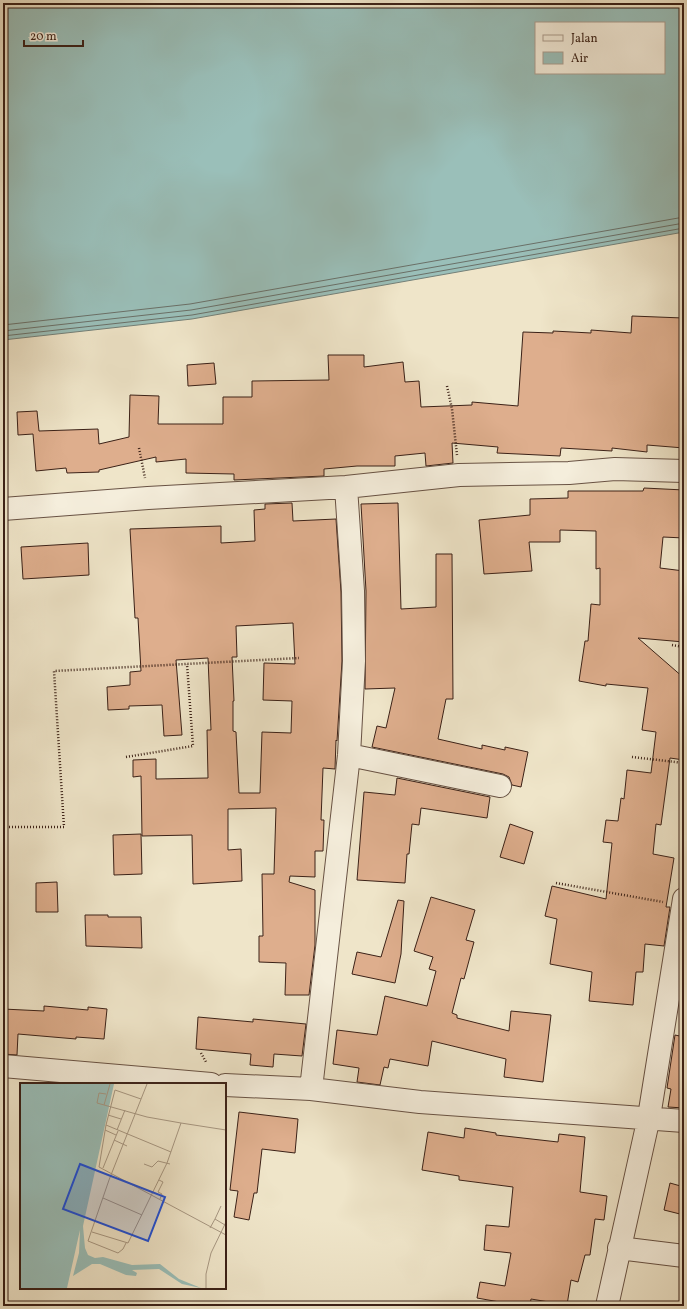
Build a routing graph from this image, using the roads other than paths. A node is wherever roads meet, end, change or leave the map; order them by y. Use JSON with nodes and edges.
{"nodes":[{"id":1,"x":684,"y":471,"type":"edge"},
{"id":2,"x":346,"y":487,"type":"junction"},
{"id":3,"x":3,"y":509,"type":"edge"},
{"id":4,"x":349,"y":755,"type":"junction"},
{"id":5,"x":500,"y":786,"type":"dead end"},
{"id":6,"x":684,"y":902,"type":"edge"},
{"id":7,"x":3,"y":1066,"type":"edge"},
{"id":8,"x":199,"y":1083,"type":"edge"},
{"id":9,"x":226,"y":1085,"type":"edge"},
{"id":10,"x":312,"y":1089,"type":"junction"},
{"id":11,"x":649,"y":1117,"type":"junction"},
{"id":12,"x":684,"y":1121,"type":"edge"},
{"id":13,"x":619,"y":1248,"type":"junction"},
{"id":14,"x":684,"y":1256,"type":"edge"},
{"id":15,"x":607,"y":1306,"type":"edge"}],
"edges":[{"from":1,"to":2,"type":"street"},
{"from":2,"to":3,"type":"street"},
{"from":2,"to":4,"type":"street"},
{"from":4,"to":5,"type":"street"},
{"from":4,"to":10,"type":"street"},
{"from":6,"to":11,"type":"street"},
{"from":7,"to":8,"type":"street"},
{"from":9,"to":10,"type":"street"},
{"from":10,"to":11,"type":"street"},
{"from":11,"to":12,"type":"street"},
{"from":11,"to":13,"type":"street"},
{"from":13,"to":14,"type":"street"},
{"from":13,"to":15,"type":"street"}]}
